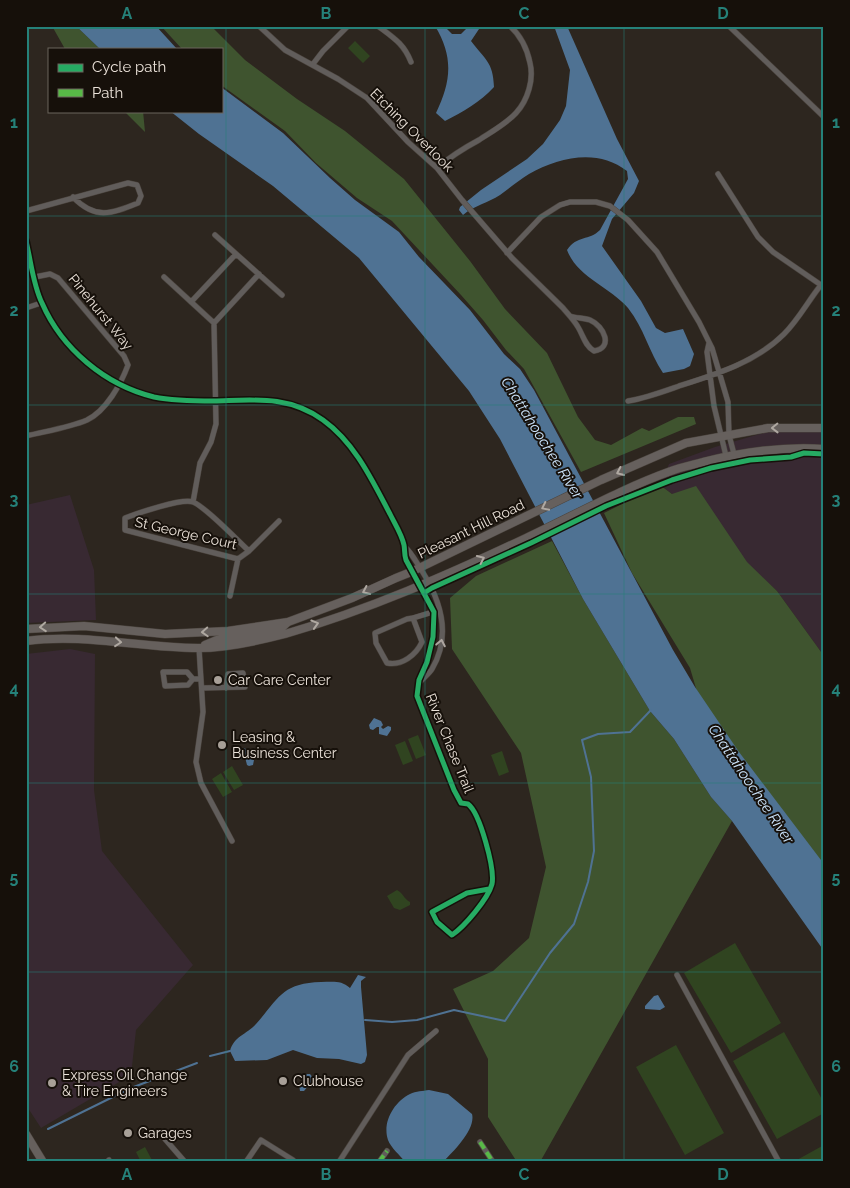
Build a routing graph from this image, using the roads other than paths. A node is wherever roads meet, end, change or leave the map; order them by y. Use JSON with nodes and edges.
{"nodes":[{"id":1,"x":348,"y":26,"type":"edge"},
{"id":2,"x":378,"y":26,"type":"edge"},
{"id":3,"x":510,"y":26,"type":"edge"},
{"id":4,"x":729,"y":26,"type":"edge"},
{"id":5,"x":262,"y":28,"type":"edge"},
{"id":6,"x":411,"y":62,"type":"dead end"},
{"id":7,"x":313,"y":64,"type":"junction"},
{"id":8,"x":824,"y":117,"type":"edge"},
{"id":9,"x":437,"y":168,"type":"junction"},
{"id":10,"x":718,"y":174,"type":"dead end"},
{"id":11,"x":73,"y":197,"type":"junction"},
{"id":12,"x":26,"y":211,"type":"edge"},
{"id":13,"x":215,"y":235,"type":"dead end"},
{"id":14,"x":26,"y":241,"type":"edge"},
{"id":15,"x":507,"y":253,"type":"junction"},
{"id":16,"x":236,"y":254,"type":"junction"},
{"id":17,"x":259,"y":274,"type":"junction"},
{"id":18,"x":35,"y":277,"type":"junction"},
{"id":19,"x":164,"y":277,"type":"dead end"},
{"id":20,"x":282,"y":295,"type":"dead end"},
{"id":21,"x":191,"y":302,"type":"junction"},
{"id":22,"x":41,"y":303,"type":"junction"},
{"id":23,"x":26,"y":308,"type":"edge"},
{"id":24,"x":570,"y":316,"type":"junction"},
{"id":25,"x":214,"y":323,"type":"junction"},
{"id":26,"x":709,"y":342,"type":"junction"},
{"id":27,"x":718,"y":372,"type":"junction"},
{"id":28,"x":710,"y":376,"type":"junction"},
{"id":29,"x":119,"y":384,"type":"junction"},
{"id":30,"x":216,"y":401,"type":"junction"},
{"id":31,"x":628,"y":401,"type":"dead end"},
{"id":32,"x":824,"y":428,"type":"edge"},
{"id":33,"x":26,"y":436,"type":"edge"},
{"id":34,"x":726,"y":436,"type":"junction"},
{"id":35,"x":824,"y":449,"type":"edge"},
{"id":36,"x":730,"y":455,"type":"junction"},
{"id":37,"x":193,"y":502,"type":"junction"},
{"id":38,"x":279,"y":521,"type":"dead end"},
{"id":39,"x":404,"y":546,"type":"junction"},
{"id":40,"x":249,"y":551,"type":"junction"},
{"id":41,"x":238,"y":559,"type":"junction"},
{"id":42,"x":420,"y":568,"type":"junction"},
{"id":43,"x":411,"y":572,"type":"junction"},
{"id":44,"x":429,"y":582,"type":"junction"},
{"id":45,"x":420,"y":586,"type":"junction"},
{"id":46,"x":230,"y":596,"type":"dead end"},
{"id":47,"x":441,"y":609,"type":"junction"},
{"id":48,"x":434,"y":612,"type":"junction"},
{"id":49,"x":413,"y":618,"type":"junction"},
{"id":50,"x":288,"y":622,"type":"junction"},
{"id":51,"x":26,"y":629,"type":"edge"},
{"id":52,"x":26,"y":641,"type":"edge"},
{"id":53,"x":199,"y":648,"type":"junction"},
{"id":54,"x":193,"y":679,"type":"junction"},
{"id":55,"x":201,"y":679,"type":"junction"},
{"id":56,"x":418,"y":684,"type":"junction"},
{"id":57,"x":202,"y":688,"type":"junction"},
{"id":58,"x":226,"y":688,"type":"junction"},
{"id":59,"x":232,"y":842,"type":"dead end"},
{"id":60,"x":489,"y":889,"type":"junction"},
{"id":61,"x":677,"y":975,"type":"dead end"},
{"id":62,"x":436,"y":1031,"type":"dead end"},
{"id":63,"x":26,"y":1134,"type":"edge"},
{"id":64,"x":165,"y":1139,"type":"dead end"},
{"id":65,"x":480,"y":1142,"type":"dead end"},
{"id":66,"x":387,"y":1151,"type":"dead end"},
{"id":67,"x":293,"y":1160,"type":"dead end"},
{"id":68,"x":43,"y":1162,"type":"edge"},
{"id":69,"x":185,"y":1162,"type":"edge"},
{"id":70,"x":246,"y":1162,"type":"edge"},
{"id":71,"x":339,"y":1162,"type":"edge"},
{"id":72,"x":379,"y":1162,"type":"edge"},
{"id":73,"x":494,"y":1162,"type":"edge"},
{"id":74,"x":779,"y":1162,"type":"edge"}],
"edges":[{"from":1,"to":7,"type":"street"},
{"from":2,"to":6,"type":"street"},
{"from":3,"to":9,"type":"street"},
{"from":4,"to":8,"type":"street"},
{"from":5,"to":7,"type":"street","name":"Etching Overlook"},
{"from":7,"to":9,"type":"street","name":"Etching Overlook"},
{"from":9,"to":15,"type":"street","name":"Etching Overlook"},
{"from":10,"to":27,"type":"street"},
{"from":11,"to":11,"type":"street"},
{"from":11,"to":12,"type":"street"},
{"from":13,"to":16,"type":"street"},
{"from":14,"to":18,"type":"street"},
{"from":15,"to":24,"type":"street","name":"Etching Overlook"},
{"from":15,"to":26,"type":"street"},
{"from":16,"to":17,"type":"street"},
{"from":16,"to":21,"type":"street"},
{"from":17,"to":20,"type":"street"},
{"from":17,"to":25,"type":"street"},
{"from":18,"to":22,"type":"street"},
{"from":18,"to":29,"type":"street","name":"Pinehurst Way"},
{"from":19,"to":21,"type":"street"},
{"from":21,"to":25,"type":"street"},
{"from":22,"to":23,"type":"street"},
{"from":22,"to":29,"type":"street"},
{"from":24,"to":24,"type":"street","name":"Etching Overlook"},
{"from":25,"to":30,"type":"street"},
{"from":26,"to":27,"type":"street"},
{"from":26,"to":28,"type":"street"},
{"from":27,"to":28,"type":"street"},
{"from":27,"to":34,"type":"street"},
{"from":28,"to":31,"type":"street"},
{"from":28,"to":34,"type":"street"},
{"from":29,"to":30,"type":"street"},
{"from":29,"to":33,"type":"street","name":"Pinehurst Way"},
{"from":30,"to":37,"type":"street"},
{"from":30,"to":39,"type":"street"},
{"from":32,"to":34,"type":"highway","name":"Pleasant Hill Road","one_way":true},
{"from":34,"to":36,"type":"street"},
{"from":34,"to":42,"type":"highway","name":"Pleasant Hill Road","one_way":true},
{"from":35,"to":36,"type":"highway","name":"Pleasant Hill Road"},
{"from":44,"to":36,"type":"highway","name":"Pleasant Hill Road","one_way":true},
{"from":37,"to":40,"type":"street","name":"St George Court"},
{"from":37,"to":41,"type":"street","name":"St George Court"},
{"from":38,"to":40,"type":"street"},
{"from":39,"to":42,"type":"street","name":"River Chase Trail"},
{"from":39,"to":43,"type":"street"},
{"from":40,"to":41,"type":"street","name":"St George Court"},
{"from":41,"to":46,"type":"street"},
{"from":42,"to":43,"type":"highway","name":"Pleasant Hill Road"},
{"from":42,"to":44,"type":"street","name":"River Chase Trail"},
{"from":43,"to":45,"type":"street"},
{"from":43,"to":50,"type":"highway","name":"Pleasant Hill Road","one_way":true},
{"from":44,"to":45,"type":"highway","name":"Pleasant Hill Road"},
{"from":44,"to":47,"type":"street","name":"River Chase Trail"},
{"from":45,"to":48,"type":"street"},
{"from":53,"to":45,"type":"highway","name":"Pleasant Hill Road","one_way":true},
{"from":47,"to":48,"type":"street"},
{"from":56,"to":47,"type":"street","name":"River Chase Trail","one_way":true},
{"from":48,"to":49,"type":"street"},
{"from":48,"to":56,"type":"street","name":"River Chase Trail"},
{"from":49,"to":49,"type":"street"},
{"from":50,"to":51,"type":"highway","name":"Pleasant Hill Road","one_way":true},
{"from":50,"to":53,"type":"highway"},
{"from":52,"to":53,"type":"highway","name":"Pleasant Hill Road","one_way":true},
{"from":53,"to":55,"type":"street"},
{"from":54,"to":54,"type":"street"},
{"from":54,"to":55,"type":"street"},
{"from":55,"to":57,"type":"street"},
{"from":56,"to":60,"type":"street","name":"River Chase Trail"},
{"from":57,"to":58,"type":"street"},
{"from":57,"to":59,"type":"street"},
{"from":58,"to":58,"type":"street"},
{"from":60,"to":60,"type":"street","name":"River Chase Trail"},
{"from":61,"to":74,"type":"street"},
{"from":62,"to":71,"type":"street"},
{"from":63,"to":68,"type":"highway"},
{"from":64,"to":69,"type":"street"},
{"from":65,"to":73,"type":"street"},
{"from":66,"to":72,"type":"street"},
{"from":67,"to":70,"type":"street"}]}
